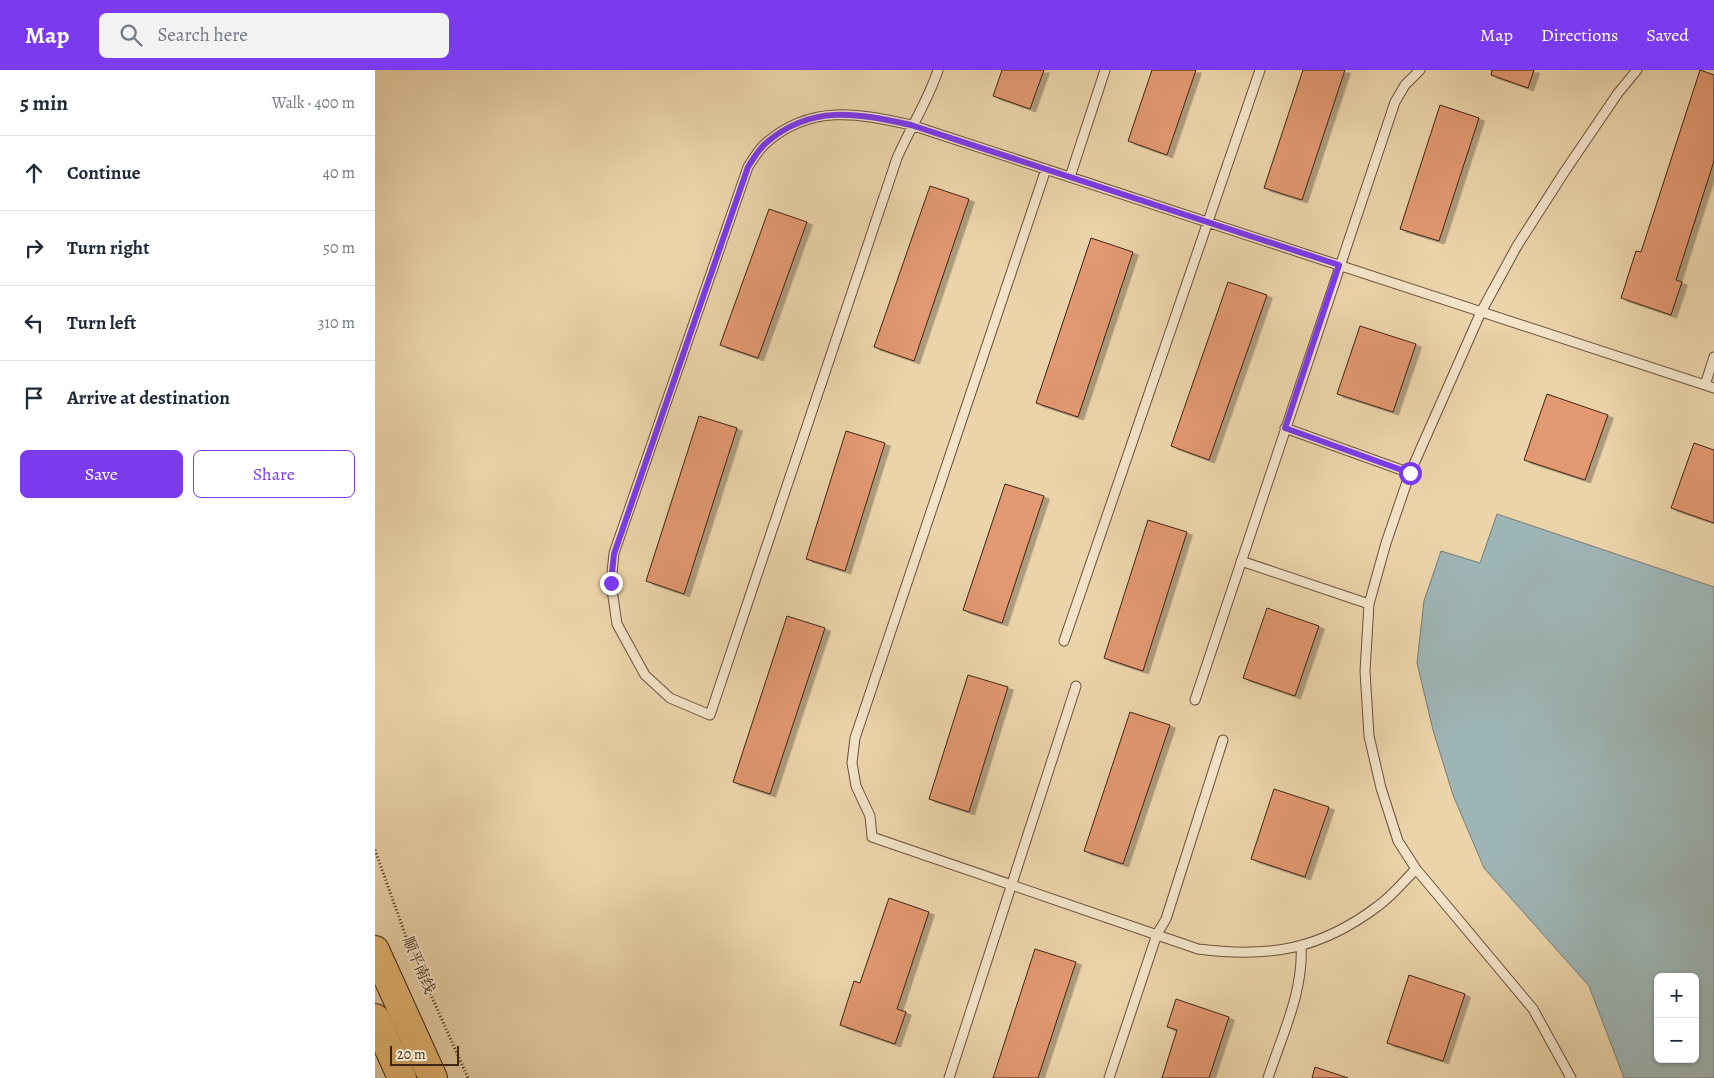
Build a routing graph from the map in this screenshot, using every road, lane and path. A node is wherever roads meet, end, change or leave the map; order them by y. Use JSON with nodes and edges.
{"nodes":[{"id":1,"x":938,"y":70,"type":"edge"},
{"id":2,"x":1105,"y":70,"type":"edge"},
{"id":3,"x":1260,"y":70,"type":"edge"},
{"id":4,"x":1420,"y":70,"type":"edge"},
{"id":5,"x":1637,"y":70,"type":"edge"},
{"id":6,"x":911,"y":125,"type":"junction"},
{"id":7,"x":1047,"y":169,"type":"junction"},
{"id":8,"x":1070,"y":177,"type":"junction"},
{"id":9,"x":1207,"y":222,"type":"junction"},
{"id":10,"x":1339,"y":265,"type":"junction"},
{"id":11,"x":1481,"y":312,"type":"junction"},
{"id":12,"x":1714,"y":358,"type":"edge"},
{"id":13,"x":1709,"y":387,"type":"edge"},
{"id":14,"x":1285,"y":428,"type":"junction"},
{"id":15,"x":1410,"y":473,"type":"junction"},
{"id":16,"x":1241,"y":561,"type":"junction"},
{"id":17,"x":1369,"y":604,"type":"junction"},
{"id":18,"x":1064,"y":641,"type":"dead end"},
{"id":19,"x":1076,"y":686,"type":"dead end"},
{"id":20,"x":1195,"y":700,"type":"dead end"},
{"id":21,"x":1223,"y":740,"type":"dead end"},
{"id":22,"x":375,"y":850,"type":"edge"},
{"id":23,"x":1416,"y":869,"type":"junction"},
{"id":24,"x":1011,"y":885,"type":"junction"},
{"id":25,"x":1157,"y":934,"type":"junction"},
{"id":26,"x":1301,"y":945,"type":"junction"},
{"id":27,"x":375,"y":950,"type":"edge"},
{"id":28,"x":375,"y":1018,"type":"edge"},
{"id":29,"x":402,"y":1078,"type":"edge"},
{"id":30,"x":433,"y":1078,"type":"edge"},
{"id":31,"x":468,"y":1078,"type":"edge"},
{"id":32,"x":949,"y":1078,"type":"edge"},
{"id":33,"x":1109,"y":1078,"type":"edge"},
{"id":34,"x":1268,"y":1078,"type":"edge"},
{"id":35,"x":1571,"y":1078,"type":"edge"}],
"edges":[{"from":1,"to":6,"type":"lane"},
{"from":2,"to":8,"type":"lane"},
{"from":3,"to":9,"type":"lane"},
{"from":4,"to":10,"type":"lane"},
{"from":5,"to":11,"type":"lane"},
{"from":6,"to":6,"type":"lane"},
{"from":6,"to":7,"type":"lane"},
{"from":7,"to":8,"type":"lane"},
{"from":7,"to":24,"type":"lane"},
{"from":8,"to":9,"type":"lane"},
{"from":9,"to":10,"type":"lane"},
{"from":9,"to":18,"type":"lane"},
{"from":10,"to":11,"type":"lane"},
{"from":10,"to":14,"type":"lane"},
{"from":11,"to":13,"type":"lane"},
{"from":11,"to":15,"type":"lane"},
{"from":12,"to":13,"type":"lane"},
{"from":14,"to":15,"type":"lane"},
{"from":14,"to":16,"type":"lane"},
{"from":15,"to":17,"type":"lane"},
{"from":16,"to":17,"type":"lane"},
{"from":16,"to":20,"type":"lane"},
{"from":17,"to":23,"type":"lane"},
{"from":19,"to":24,"type":"lane"},
{"from":21,"to":25,"type":"lane"},
{"from":22,"to":31,"type":"path","name":"顺平南线"},
{"from":23,"to":26,"type":"lane"},
{"from":23,"to":35,"type":"lane"},
{"from":24,"to":25,"type":"lane"},
{"from":24,"to":32,"type":"lane"},
{"from":25,"to":26,"type":"lane"},
{"from":25,"to":33,"type":"lane"},
{"from":26,"to":34,"type":"lane"},
{"from":27,"to":30,"type":"main road"},
{"from":28,"to":29,"type":"main road"}]}
